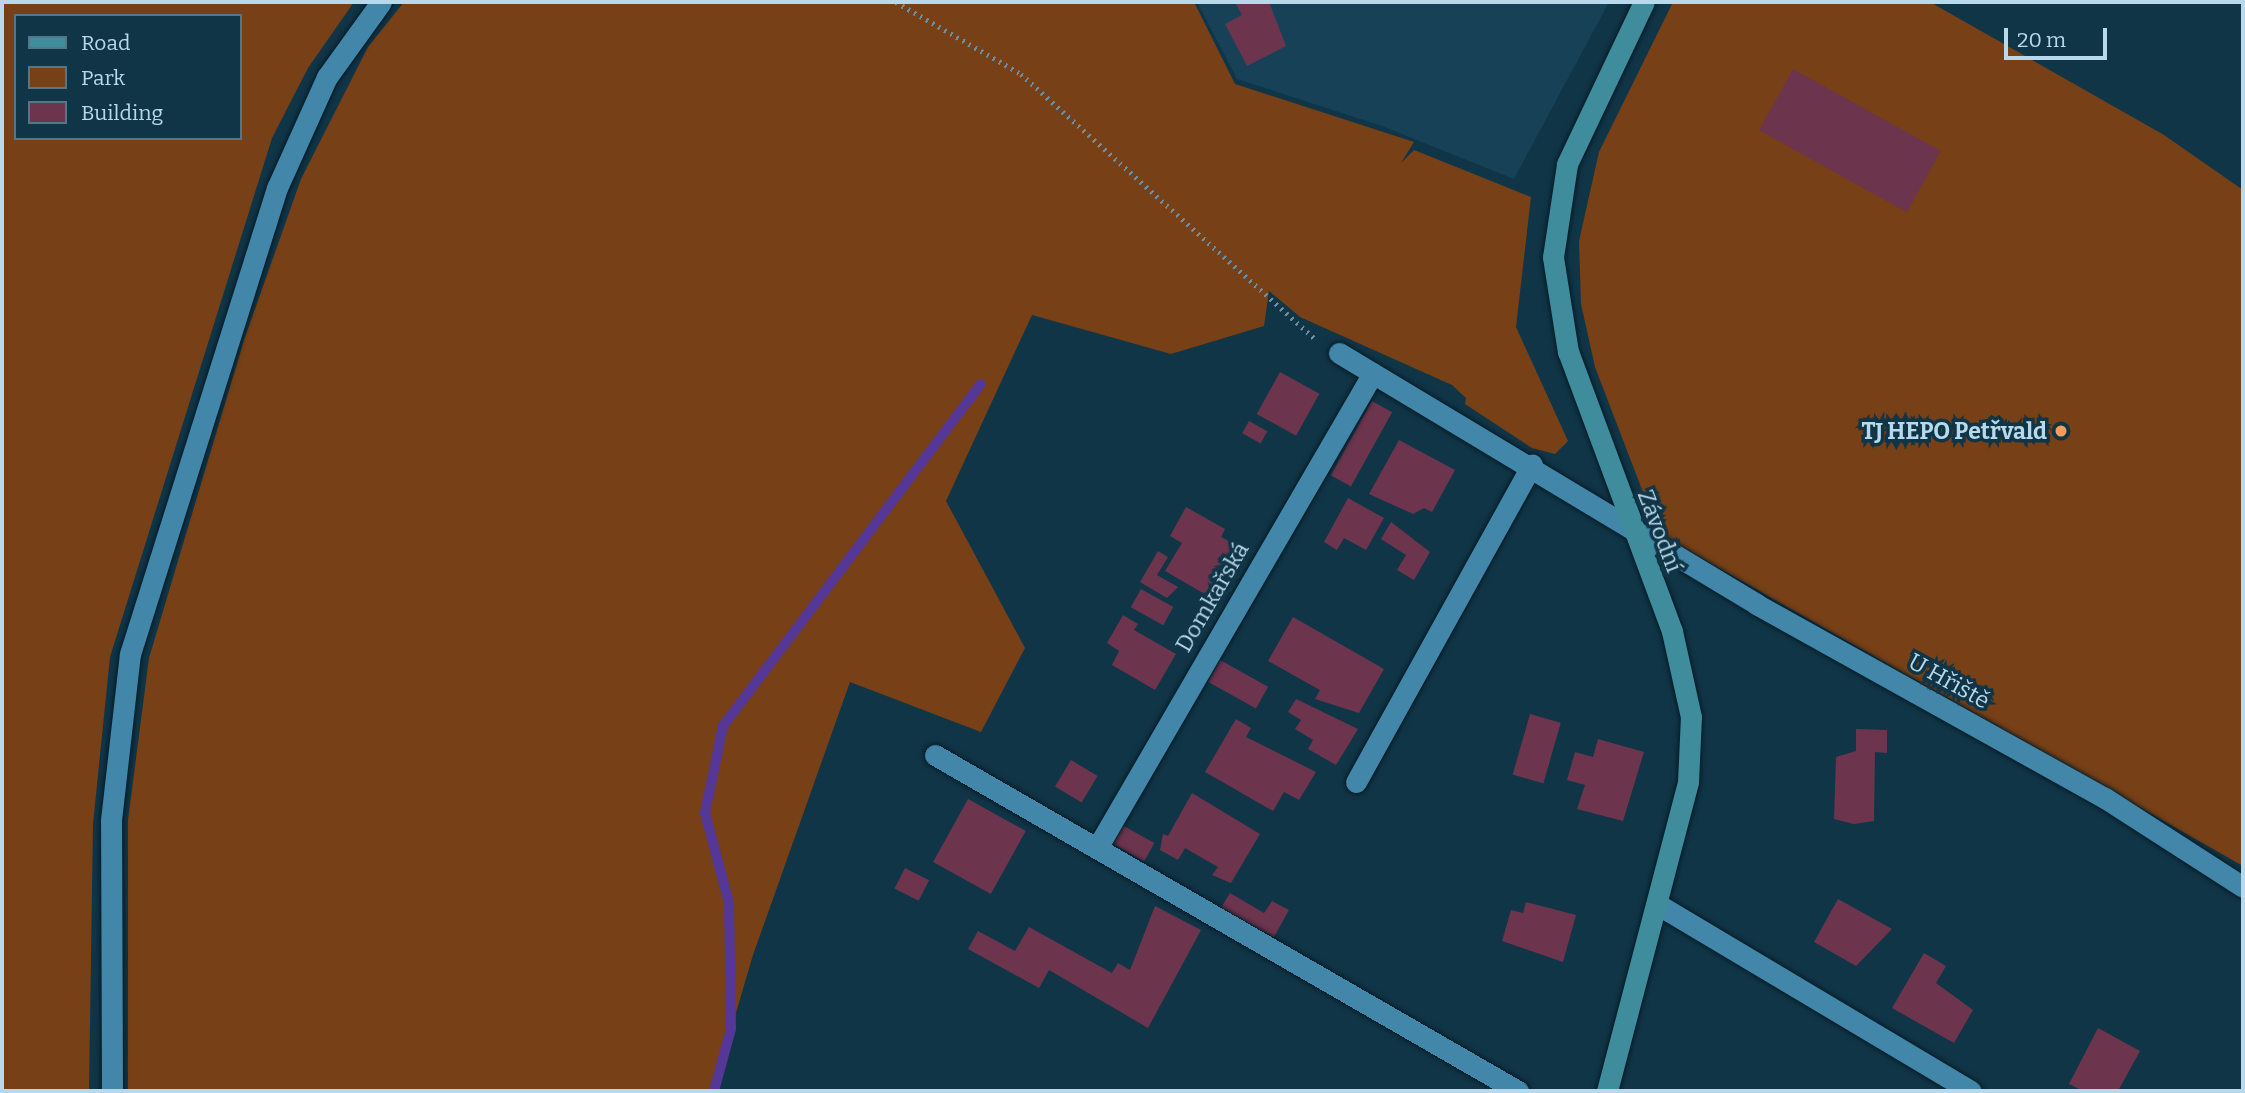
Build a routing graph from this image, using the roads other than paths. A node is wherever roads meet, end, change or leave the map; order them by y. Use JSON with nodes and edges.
{"nodes":[{"id":1,"x":381,"y":2,"type":"edge"},
{"id":2,"x":1644,"y":2,"type":"edge"},
{"id":3,"x":1339,"y":353,"type":"road end"},
{"id":4,"x":1373,"y":373,"type":"junction"},
{"id":5,"x":1532,"y":465,"type":"junction"},
{"id":6,"x":1628,"y":522,"type":"junction"},
{"id":7,"x":935,"y":755,"type":"dead end"},
{"id":8,"x":1356,"y":782,"type":"dead end"},
{"id":9,"x":1097,"y":848,"type":"junction"},
{"id":10,"x":2243,"y":887,"type":"edge"},
{"id":11,"x":1657,"y":904,"type":"junction"},
{"id":12,"x":112,"y":1091,"type":"edge"},
{"id":13,"x":1518,"y":1091,"type":"edge"},
{"id":14,"x":1607,"y":1091,"type":"edge"},
{"id":15,"x":1971,"y":1091,"type":"edge"}],
"edges":[{"from":1,"to":12,"type":"street"},
{"from":2,"to":6,"type":"street","name":"Závodní"},
{"from":3,"to":4,"type":"street","name":"U Hřiště"},
{"from":4,"to":5,"type":"street","name":"U Hřiště"},
{"from":4,"to":9,"type":"street","name":"Domkařská"},
{"from":5,"to":6,"type":"street","name":"U Hřiště"},
{"from":5,"to":8,"type":"street"},
{"from":6,"to":10,"type":"street","name":"U Hřiště"},
{"from":6,"to":11,"type":"street","name":"Závodní"},
{"from":7,"to":9,"type":"street"},
{"from":9,"to":13,"type":"street"},
{"from":11,"to":14,"type":"street","name":"Závodní"},
{"from":11,"to":15,"type":"street"}]}
